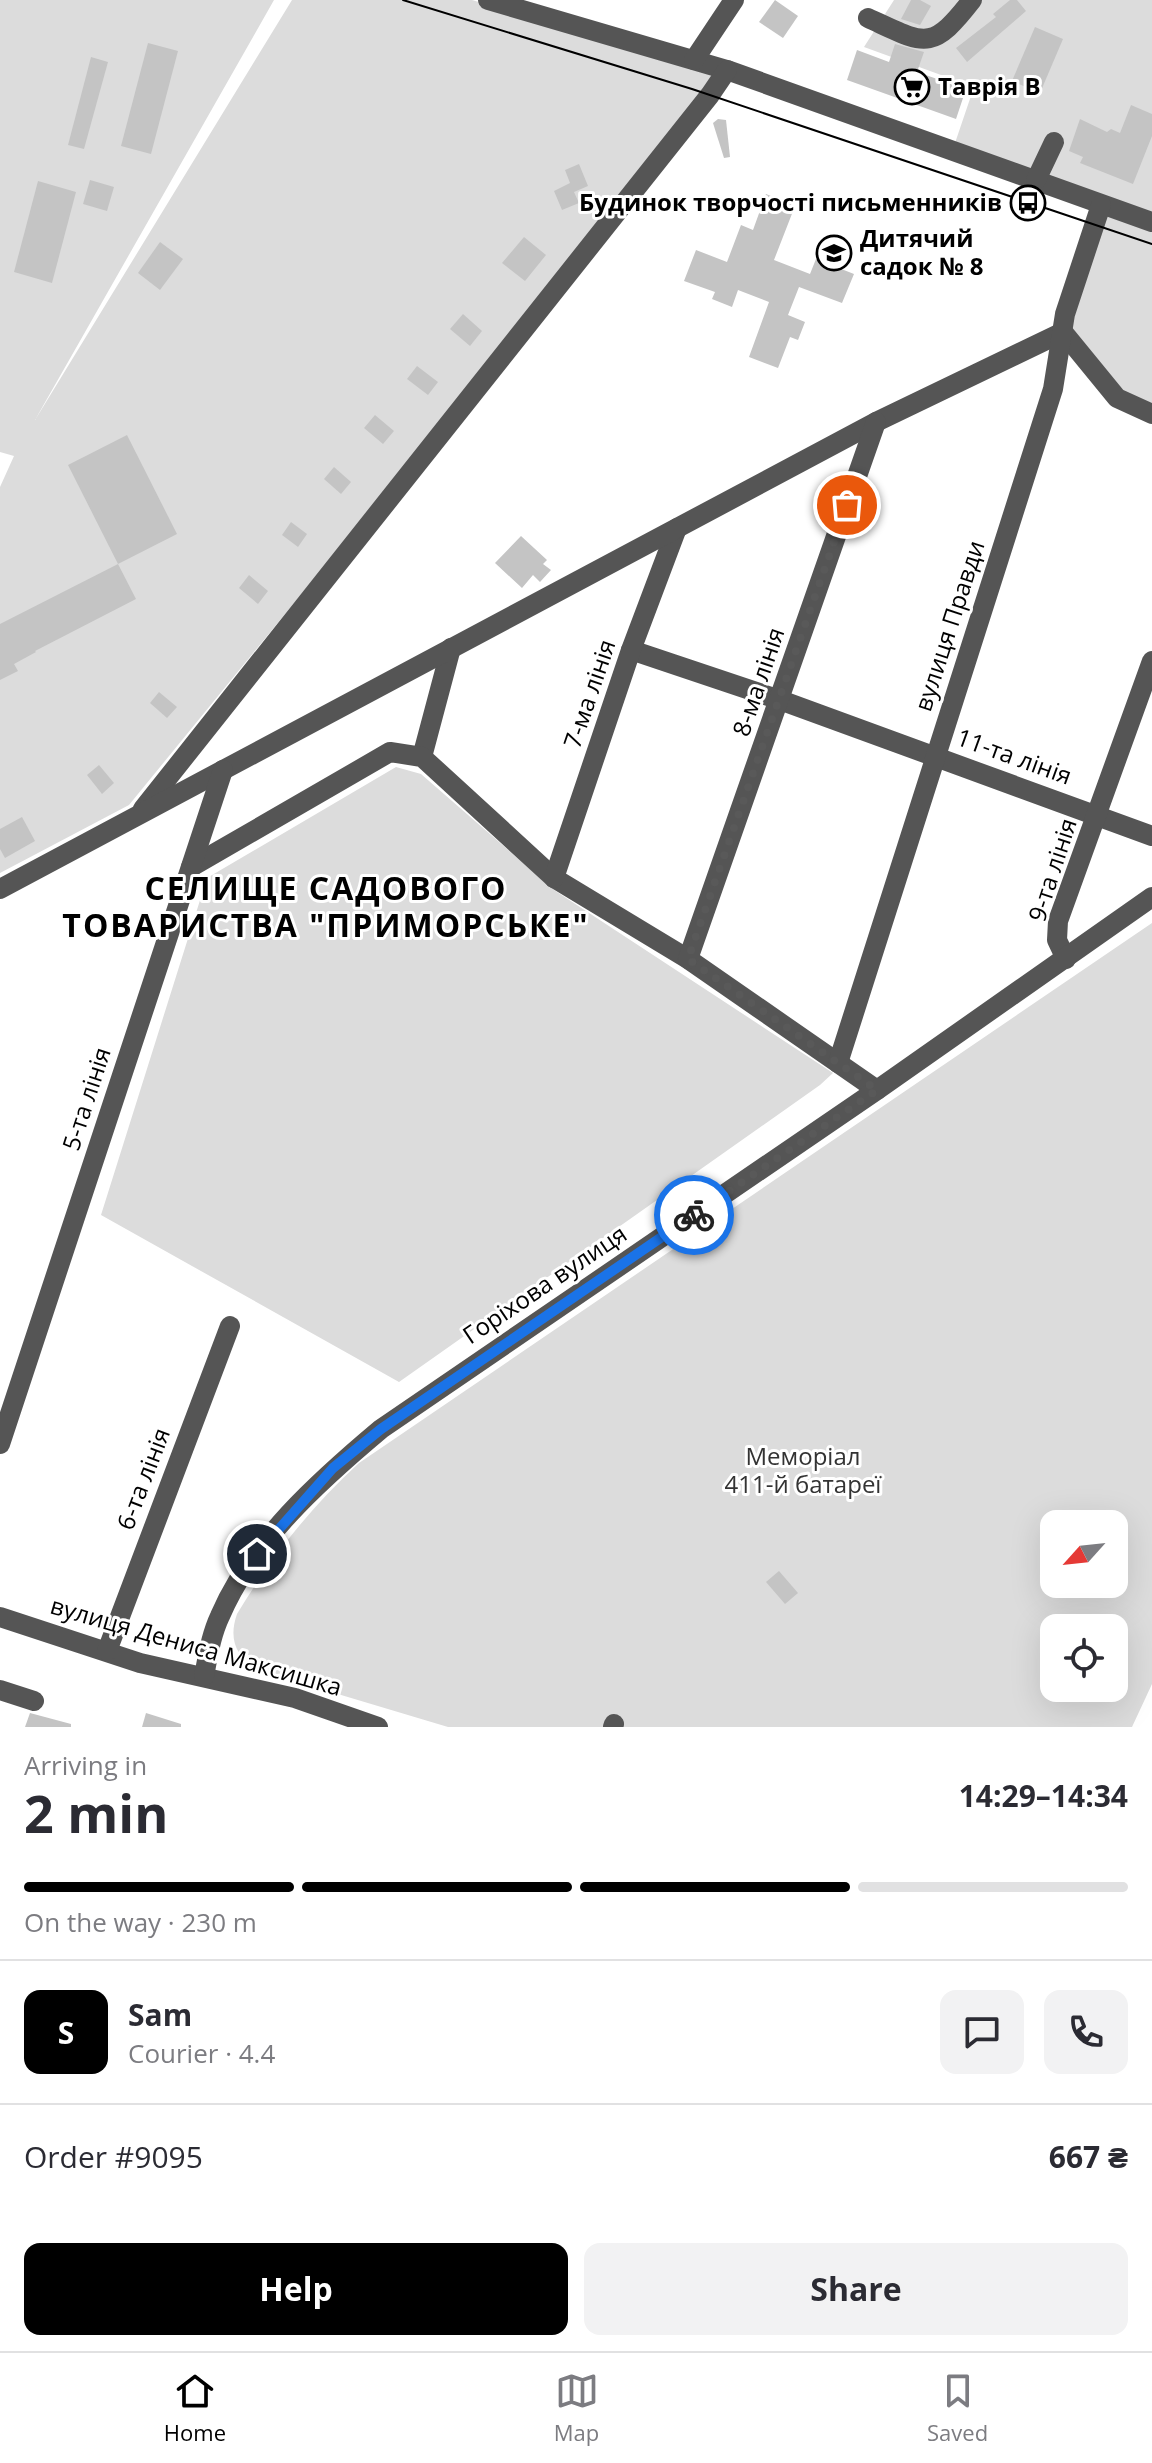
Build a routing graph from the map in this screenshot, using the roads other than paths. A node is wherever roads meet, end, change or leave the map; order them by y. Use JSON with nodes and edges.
{"nodes":[{"id":1,"x":488,"y":0,"type":"edge"},
{"id":2,"x":734,"y":0,"type":"edge"},
{"id":3,"x":972,"y":0,"type":"edge"},
{"id":4,"x":868,"y":18,"type":"dead end"},
{"id":5,"x":694,"y":60,"type":"junction"},
{"id":6,"x":727,"y":70,"type":"junction"},
{"id":7,"x":1054,"y":142,"type":"dead end"},
{"id":8,"x":1036,"y":180,"type":"junction"},
{"id":9,"x":1101,"y":205,"type":"junction"},
{"id":10,"x":1152,"y":222,"type":"edge"},
{"id":11,"x":1063,"y":332,"type":"junction"},
{"id":12,"x":1152,"y":414,"type":"edge"},
{"id":13,"x":876,"y":422,"type":"junction"},
{"id":14,"x":677,"y":528,"type":"junction"},
{"id":15,"x":451,"y":648,"type":"junction"},
{"id":16,"x":631,"y":650,"type":"junction"},
{"id":17,"x":1152,"y":661,"type":"edge"},
{"id":18,"x":780,"y":700,"type":"junction"},
{"id":19,"x":934,"y":756,"type":"junction"},
{"id":20,"x":422,"y":757,"type":"junction"},
{"id":21,"x":223,"y":770,"type":"junction"},
{"id":22,"x":138,"y":815,"type":"junction"},
{"id":23,"x":1098,"y":815,"type":"junction"},
{"id":24,"x":1152,"y":836,"type":"edge"},
{"id":25,"x":191,"y":867,"type":"junction"},
{"id":26,"x":554,"y":878,"type":"junction"},
{"id":27,"x":4,"y":887,"type":"edge"},
{"id":28,"x":1152,"y":897,"type":"edge"},
{"id":29,"x":0,"y":907,"type":"edge"},
{"id":30,"x":688,"y":959,"type":"junction"},
{"id":31,"x":1066,"y":959,"type":"junction"},
{"id":32,"x":838,"y":1063,"type":"junction"},
{"id":33,"x":877,"y":1090,"type":"junction"},
{"id":34,"x":230,"y":1326,"type":"dead end"},
{"id":35,"x":0,"y":1444,"type":"edge"},
{"id":36,"x":0,"y":1617,"type":"edge"},
{"id":37,"x":107,"y":1651,"type":"junction"},
{"id":38,"x":204,"y":1676,"type":"junction"},
{"id":39,"x":0,"y":1690,"type":"edge"},
{"id":40,"x":34,"y":1701,"type":"dead end"},
{"id":41,"x":378,"y":1727,"type":"edge"}],
"edges":[{"from":1,"to":5,"type":"street"},
{"from":2,"to":5,"type":"street"},
{"from":3,"to":4,"type":"street"},
{"from":5,"to":6,"type":"street"},
{"from":6,"to":8,"type":"street"},
{"from":6,"to":22,"type":"street"},
{"from":7,"to":8,"type":"street"},
{"from":8,"to":9,"type":"street"},
{"from":9,"to":10,"type":"street"},
{"from":9,"to":11,"type":"street","name":"вулиця Правди"},
{"from":11,"to":12,"type":"street"},
{"from":11,"to":13,"type":"street"},
{"from":11,"to":19,"type":"street","name":"вулиця Правди"},
{"from":13,"to":14,"type":"street"},
{"from":13,"to":18,"type":"street","name":"8-ма лінія"},
{"from":14,"to":15,"type":"street"},
{"from":14,"to":16,"type":"street","name":"7-ма лінія"},
{"from":15,"to":20,"type":"street"},
{"from":15,"to":21,"type":"street"},
{"from":16,"to":18,"type":"street","name":"11-та лінія"},
{"from":16,"to":26,"type":"street","name":"7-ма лінія"},
{"from":17,"to":23,"type":"street","name":"9-та лінія"},
{"from":18,"to":19,"type":"street","name":"11-та лінія"},
{"from":18,"to":30,"type":"street","name":"8-ма лінія"},
{"from":19,"to":23,"type":"street","name":"11-та лінія"},
{"from":19,"to":32,"type":"street","name":"вулиця Правди"},
{"from":20,"to":25,"type":"street"},
{"from":20,"to":26,"type":"street"},
{"from":21,"to":22,"type":"street"},
{"from":21,"to":25,"type":"street","name":"5-та лінія"},
{"from":22,"to":27,"type":"street"},
{"from":23,"to":24,"type":"street","name":"11-та лінія"},
{"from":23,"to":31,"type":"street","name":"9-та лінія"},
{"from":25,"to":35,"type":"street","name":"5-та лінія"},
{"from":26,"to":30,"type":"street"},
{"from":27,"to":29,"type":"street"},
{"from":28,"to":31,"type":"street","name":"Горіхова вулиця"},
{"from":30,"to":32,"type":"street"},
{"from":31,"to":33,"type":"street","name":"Горіхова вулиця"},
{"from":32,"to":33,"type":"street"},
{"from":33,"to":38,"type":"street","name":"Горіхова вулиця"},
{"from":34,"to":37,"type":"street","name":"6-та лінія"},
{"from":36,"to":37,"type":"street","name":"вулиця Дениса Максишка"},
{"from":37,"to":38,"type":"street","name":"вулиця Дениса Максишка"},
{"from":38,"to":41,"type":"street","name":"вулиця Дениса Максишка"},
{"from":39,"to":40,"type":"street"}]}
